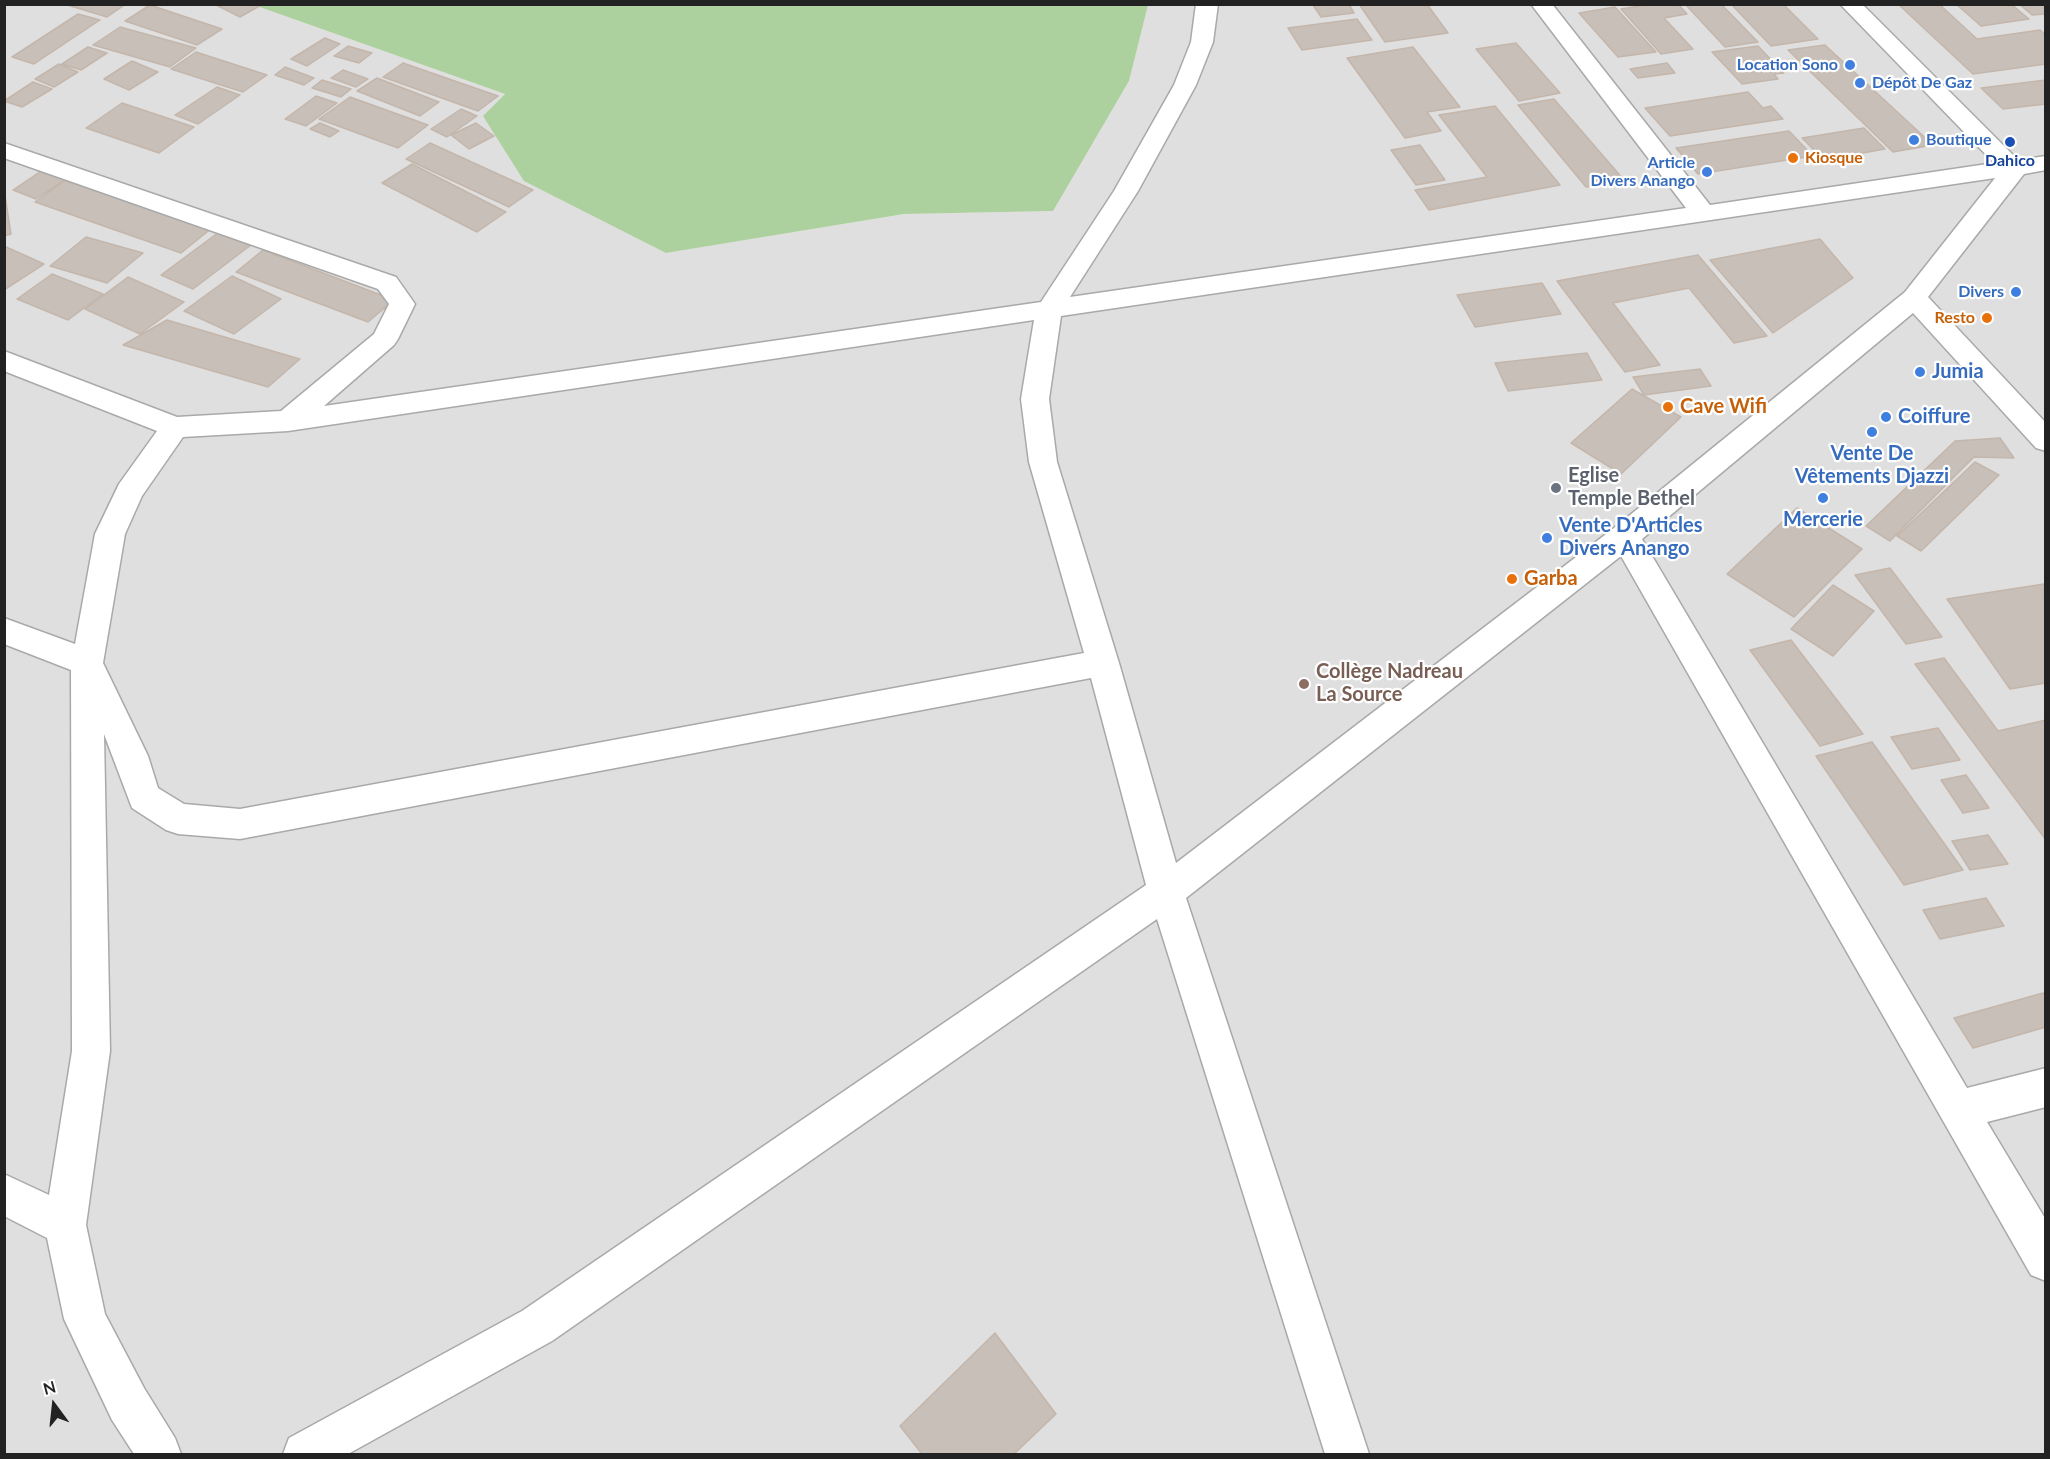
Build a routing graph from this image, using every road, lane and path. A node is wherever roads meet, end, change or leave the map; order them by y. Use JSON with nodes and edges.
{"nodes":[{"id":1,"x":1207,"y":4,"type":"edge"},
{"id":2,"x":1541,"y":4,"type":"edge"},
{"id":3,"x":1851,"y":4,"type":"edge"},
{"id":4,"x":4,"y":150,"type":"edge"},
{"id":5,"x":2046,"y":164,"type":"edge"},
{"id":6,"x":2014,"y":170,"type":"junction"},
{"id":7,"x":1704,"y":214,"type":"junction"},
{"id":8,"x":1914,"y":298,"type":"junction"},
{"id":9,"x":1049,"y":310,"type":"junction"},
{"id":10,"x":4,"y":360,"type":"edge"},
{"id":11,"x":288,"y":422,"type":"junction"},
{"id":12,"x":175,"y":427,"type":"junction"},
{"id":13,"x":2046,"y":441,"type":"edge"},
{"id":14,"x":1625,"y":536,"type":"junction"},
{"id":15,"x":4,"y":630,"type":"edge"},
{"id":16,"x":87,"y":663,"type":"junction"},
{"id":17,"x":1103,"y":663,"type":"junction"},
{"id":18,"x":1166,"y":892,"type":"junction"},
{"id":19,"x":2046,"y":1088,"type":"edge"},
{"id":20,"x":1958,"y":1110,"type":"junction"},
{"id":21,"x":4,"y":1194,"type":"edge"},
{"id":22,"x":65,"y":1225,"type":"junction"},
{"id":23,"x":2046,"y":1260,"type":"edge"},
{"id":24,"x":159,"y":1455,"type":"edge"},
{"id":25,"x":305,"y":1455,"type":"edge"},
{"id":26,"x":1347,"y":1455,"type":"edge"}],
"edges":[{"from":1,"to":9,"type":"street"},
{"from":2,"to":7,"type":"street"},
{"from":3,"to":6,"type":"street"},
{"from":4,"to":11,"type":"street"},
{"from":5,"to":6,"type":"street"},
{"from":6,"to":7,"type":"street"},
{"from":6,"to":8,"type":"street"},
{"from":7,"to":9,"type":"street"},
{"from":8,"to":13,"type":"street"},
{"from":8,"to":14,"type":"street"},
{"from":9,"to":11,"type":"street"},
{"from":9,"to":17,"type":"street"},
{"from":10,"to":12,"type":"street"},
{"from":11,"to":12,"type":"street"},
{"from":12,"to":16,"type":"street"},
{"from":14,"to":18,"type":"street"},
{"from":14,"to":20,"type":"street"},
{"from":15,"to":16,"type":"street"},
{"from":16,"to":17,"type":"street"},
{"from":16,"to":22,"type":"street"},
{"from":17,"to":18,"type":"street"},
{"from":18,"to":25,"type":"street"},
{"from":18,"to":26,"type":"street"},
{"from":19,"to":20,"type":"street"},
{"from":20,"to":23,"type":"street"},
{"from":21,"to":22,"type":"street"},
{"from":22,"to":24,"type":"street"}]}
